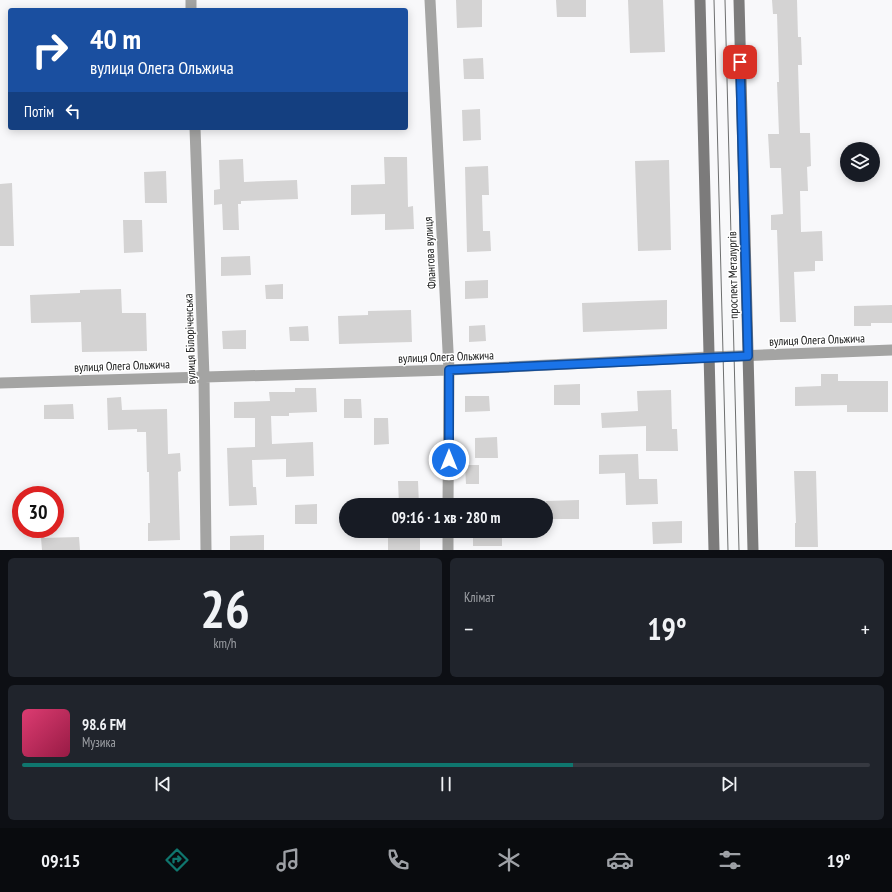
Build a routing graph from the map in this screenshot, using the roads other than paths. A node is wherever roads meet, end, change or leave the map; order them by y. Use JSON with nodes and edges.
{"nodes":[{"id":1,"x":430,"y":0,"type":"edge"},
{"id":2,"x":700,"y":0,"type":"edge"},
{"id":3,"x":739,"y":0,"type":"edge"},
{"id":4,"x":196,"y":130,"type":"edge"},
{"id":5,"x":892,"y":350,"type":"edge"},
{"id":6,"x":748,"y":356,"type":"junction"},
{"id":7,"x":709,"y":357,"type":"junction"},
{"id":8,"x":449,"y":370,"type":"junction"},
{"id":9,"x":204,"y":377,"type":"junction"},
{"id":10,"x":0,"y":382,"type":"edge"},
{"id":11,"x":448,"y":498,"type":"edge"},
{"id":12,"x":448,"y":538,"type":"edge"},
{"id":13,"x":206,"y":550,"type":"edge"},
{"id":14,"x":448,"y":550,"type":"edge"},
{"id":15,"x":714,"y":550,"type":"edge"},
{"id":16,"x":753,"y":550,"type":"edge"}],
"edges":[{"from":1,"to":8,"type":"street","name":"Флангова вулиця"},
{"from":2,"to":7,"type":"main road"},
{"from":3,"to":6,"type":"main road","name":"проспект Металургів"},
{"from":4,"to":9,"type":"street","name":"вулиця Білоріченська"},
{"from":5,"to":6,"type":"street","name":"вулиця Олега Ольжича"},
{"from":6,"to":7,"type":"street","name":"вулиця Олега Ольжича"},
{"from":6,"to":16,"type":"main road","name":"проспект Металургів"},
{"from":7,"to":8,"type":"street","name":"вулиця Олега Ольжича"},
{"from":7,"to":15,"type":"main road"},
{"from":8,"to":9,"type":"street","name":"вулиця Олега Ольжича"},
{"from":8,"to":11,"type":"street","name":"Флангова вулиця"},
{"from":9,"to":10,"type":"street","name":"вулиця Олега Ольжича"},
{"from":9,"to":13,"type":"street","name":"вулиця Білоріченська"},
{"from":12,"to":14,"type":"street"}]}
